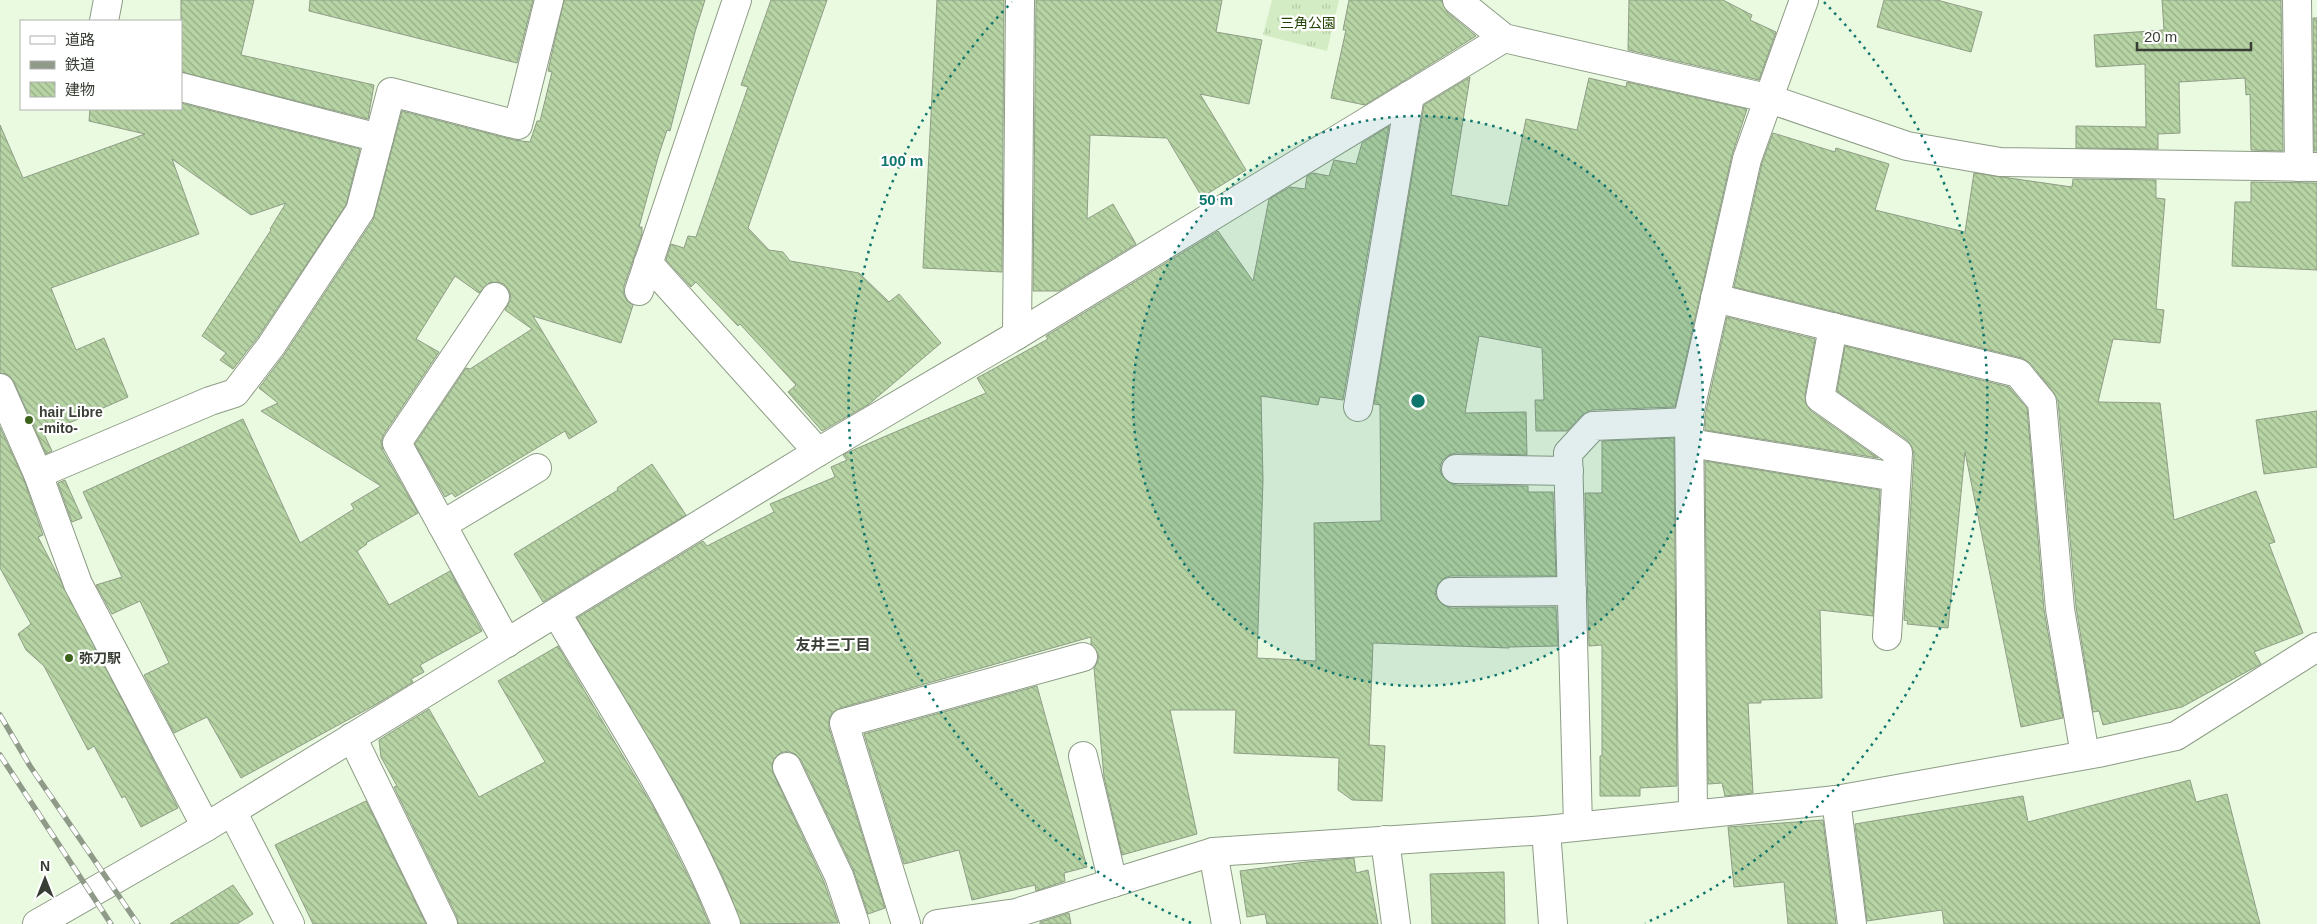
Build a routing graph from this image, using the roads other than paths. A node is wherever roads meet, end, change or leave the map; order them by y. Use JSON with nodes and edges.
{"nodes":[{"id":1,"x":108,"y":0,"type":"edge"},
{"id":2,"x":549,"y":0,"type":"edge"},
{"id":3,"x":737,"y":0,"type":"edge"},
{"id":4,"x":1020,"y":0,"type":"edge"},
{"id":5,"x":1457,"y":0,"type":"edge"},
{"id":6,"x":1804,"y":0,"type":"edge"},
{"id":7,"x":2297,"y":0,"type":"edge"},
{"id":8,"x":104,"y":20,"type":"edge"},
{"id":9,"x":1504,"y":38,"type":"junction"},
{"id":10,"x":182,"y":87,"type":"edge"},
{"id":11,"x":1410,"y":95,"type":"junction"},
{"id":12,"x":1767,"y":98,"type":"junction"},
{"id":13,"x":380,"y":138,"type":"junction"},
{"id":14,"x":2308,"y":167,"type":"edge"},
{"id":15,"x":648,"y":263,"type":"junction"},
{"id":16,"x":639,"y":291,"type":"dead end"},
{"id":17,"x":495,"y":297,"type":"dead end"},
{"id":18,"x":1715,"y":298,"type":"junction"},
{"id":19,"x":1833,"y":327,"type":"junction"},
{"id":20,"x":1017,"y":335,"type":"junction"},
{"id":21,"x":0,"y":388,"type":"edge"},
{"id":22,"x":1358,"y":407,"type":"dead end"},
{"id":23,"x":1690,"y":432,"type":"junction"},
{"id":24,"x":818,"y":452,"type":"junction"},
{"id":25,"x":536,"y":468,"type":"dead end"},
{"id":26,"x":1456,"y":469,"type":"dead end"},
{"id":27,"x":1569,"y":471,"type":"junction"},
{"id":28,"x":38,"y":474,"type":"junction"},
{"id":29,"x":1896,"y":477,"type":"junction"},
{"id":30,"x":442,"y":525,"type":"junction"},
{"id":31,"x":1572,"y":591,"type":"junction"},
{"id":32,"x":1451,"y":592,"type":"dead end"},
{"id":33,"x":557,"y":614,"type":"junction"},
{"id":34,"x":1887,"y":636,"type":"dead end"},
{"id":35,"x":507,"y":643,"type":"junction"},
{"id":36,"x":2317,"y":647,"type":"edge"},
{"id":37,"x":1083,"y":657,"type":"dead end"},
{"id":38,"x":352,"y":737,"type":"junction"},
{"id":39,"x":2085,"y":754,"type":"junction"},
{"id":40,"x":1083,"y":756,"type":"dead end"},
{"id":41,"x":786,"y":766,"type":"dead end"},
{"id":42,"x":1836,"y":800,"type":"junction"},
{"id":43,"x":232,"y":811,"type":"junction"},
{"id":44,"x":1694,"y":813,"type":"junction"},
{"id":45,"x":1578,"y":826,"type":"junction"},
{"id":46,"x":206,"y":827,"type":"junction"},
{"id":47,"x":1546,"y":830,"type":"junction"},
{"id":48,"x":1385,"y":840,"type":"junction"},
{"id":49,"x":1213,"y":852,"type":"junction"},
{"id":50,"x":1113,"y":883,"type":"junction"},
{"id":51,"x":37,"y":924,"type":"edge"},
{"id":52,"x":290,"y":924,"type":"edge"},
{"id":53,"x":444,"y":924,"type":"edge"},
{"id":54,"x":726,"y":924,"type":"edge"},
{"id":55,"x":855,"y":924,"type":"edge"},
{"id":56,"x":906,"y":924,"type":"edge"},
{"id":57,"x":937,"y":924,"type":"edge"},
{"id":58,"x":1226,"y":924,"type":"edge"},
{"id":59,"x":1396,"y":924,"type":"edge"},
{"id":60,"x":1553,"y":924,"type":"edge"},
{"id":61,"x":1852,"y":924,"type":"edge"}],
"edges":[{"from":1,"to":8,"type":"street"},
{"from":2,"to":13,"type":"street"},
{"from":3,"to":15,"type":"street"},
{"from":4,"to":20,"type":"street"},
{"from":5,"to":9,"type":"street"},
{"from":6,"to":12,"type":"street"},
{"from":7,"to":14,"type":"street"},
{"from":9,"to":11,"type":"street"},
{"from":9,"to":12,"type":"street"},
{"from":10,"to":13,"type":"street"},
{"from":11,"to":20,"type":"street"},
{"from":11,"to":22,"type":"street"},
{"from":12,"to":14,"type":"street"},
{"from":12,"to":18,"type":"street"},
{"from":13,"to":28,"type":"street"},
{"from":15,"to":16,"type":"street"},
{"from":15,"to":24,"type":"street"},
{"from":17,"to":30,"type":"street"},
{"from":18,"to":19,"type":"street"},
{"from":18,"to":23,"type":"street"},
{"from":19,"to":29,"type":"street"},
{"from":19,"to":39,"type":"street"},
{"from":20,"to":24,"type":"street"},
{"from":21,"to":28,"type":"street"},
{"from":23,"to":27,"type":"street"},
{"from":23,"to":29,"type":"street"},
{"from":23,"to":44,"type":"street"},
{"from":24,"to":33,"type":"street"},
{"from":25,"to":30,"type":"street"},
{"from":26,"to":27,"type":"street"},
{"from":27,"to":31,"type":"street"},
{"from":28,"to":46,"type":"street"},
{"from":29,"to":34,"type":"street"},
{"from":30,"to":35,"type":"street"},
{"from":31,"to":32,"type":"street"},
{"from":31,"to":45,"type":"street"},
{"from":33,"to":35,"type":"street"},
{"from":33,"to":54,"type":"street"},
{"from":35,"to":38,"type":"street"},
{"from":36,"to":39,"type":"street"},
{"from":37,"to":56,"type":"street"},
{"from":38,"to":43,"type":"street"},
{"from":38,"to":53,"type":"street"},
{"from":39,"to":42,"type":"street"},
{"from":40,"to":50,"type":"street"},
{"from":41,"to":55,"type":"street"},
{"from":42,"to":44,"type":"street"},
{"from":42,"to":61,"type":"street"},
{"from":43,"to":46,"type":"street"},
{"from":43,"to":52,"type":"street"},
{"from":44,"to":45,"type":"street"},
{"from":45,"to":47,"type":"street"},
{"from":46,"to":51,"type":"street"},
{"from":47,"to":48,"type":"street"},
{"from":47,"to":60,"type":"street"},
{"from":48,"to":49,"type":"street"},
{"from":48,"to":59,"type":"street"},
{"from":49,"to":50,"type":"street"},
{"from":49,"to":58,"type":"street"},
{"from":50,"to":57,"type":"street"}]}
